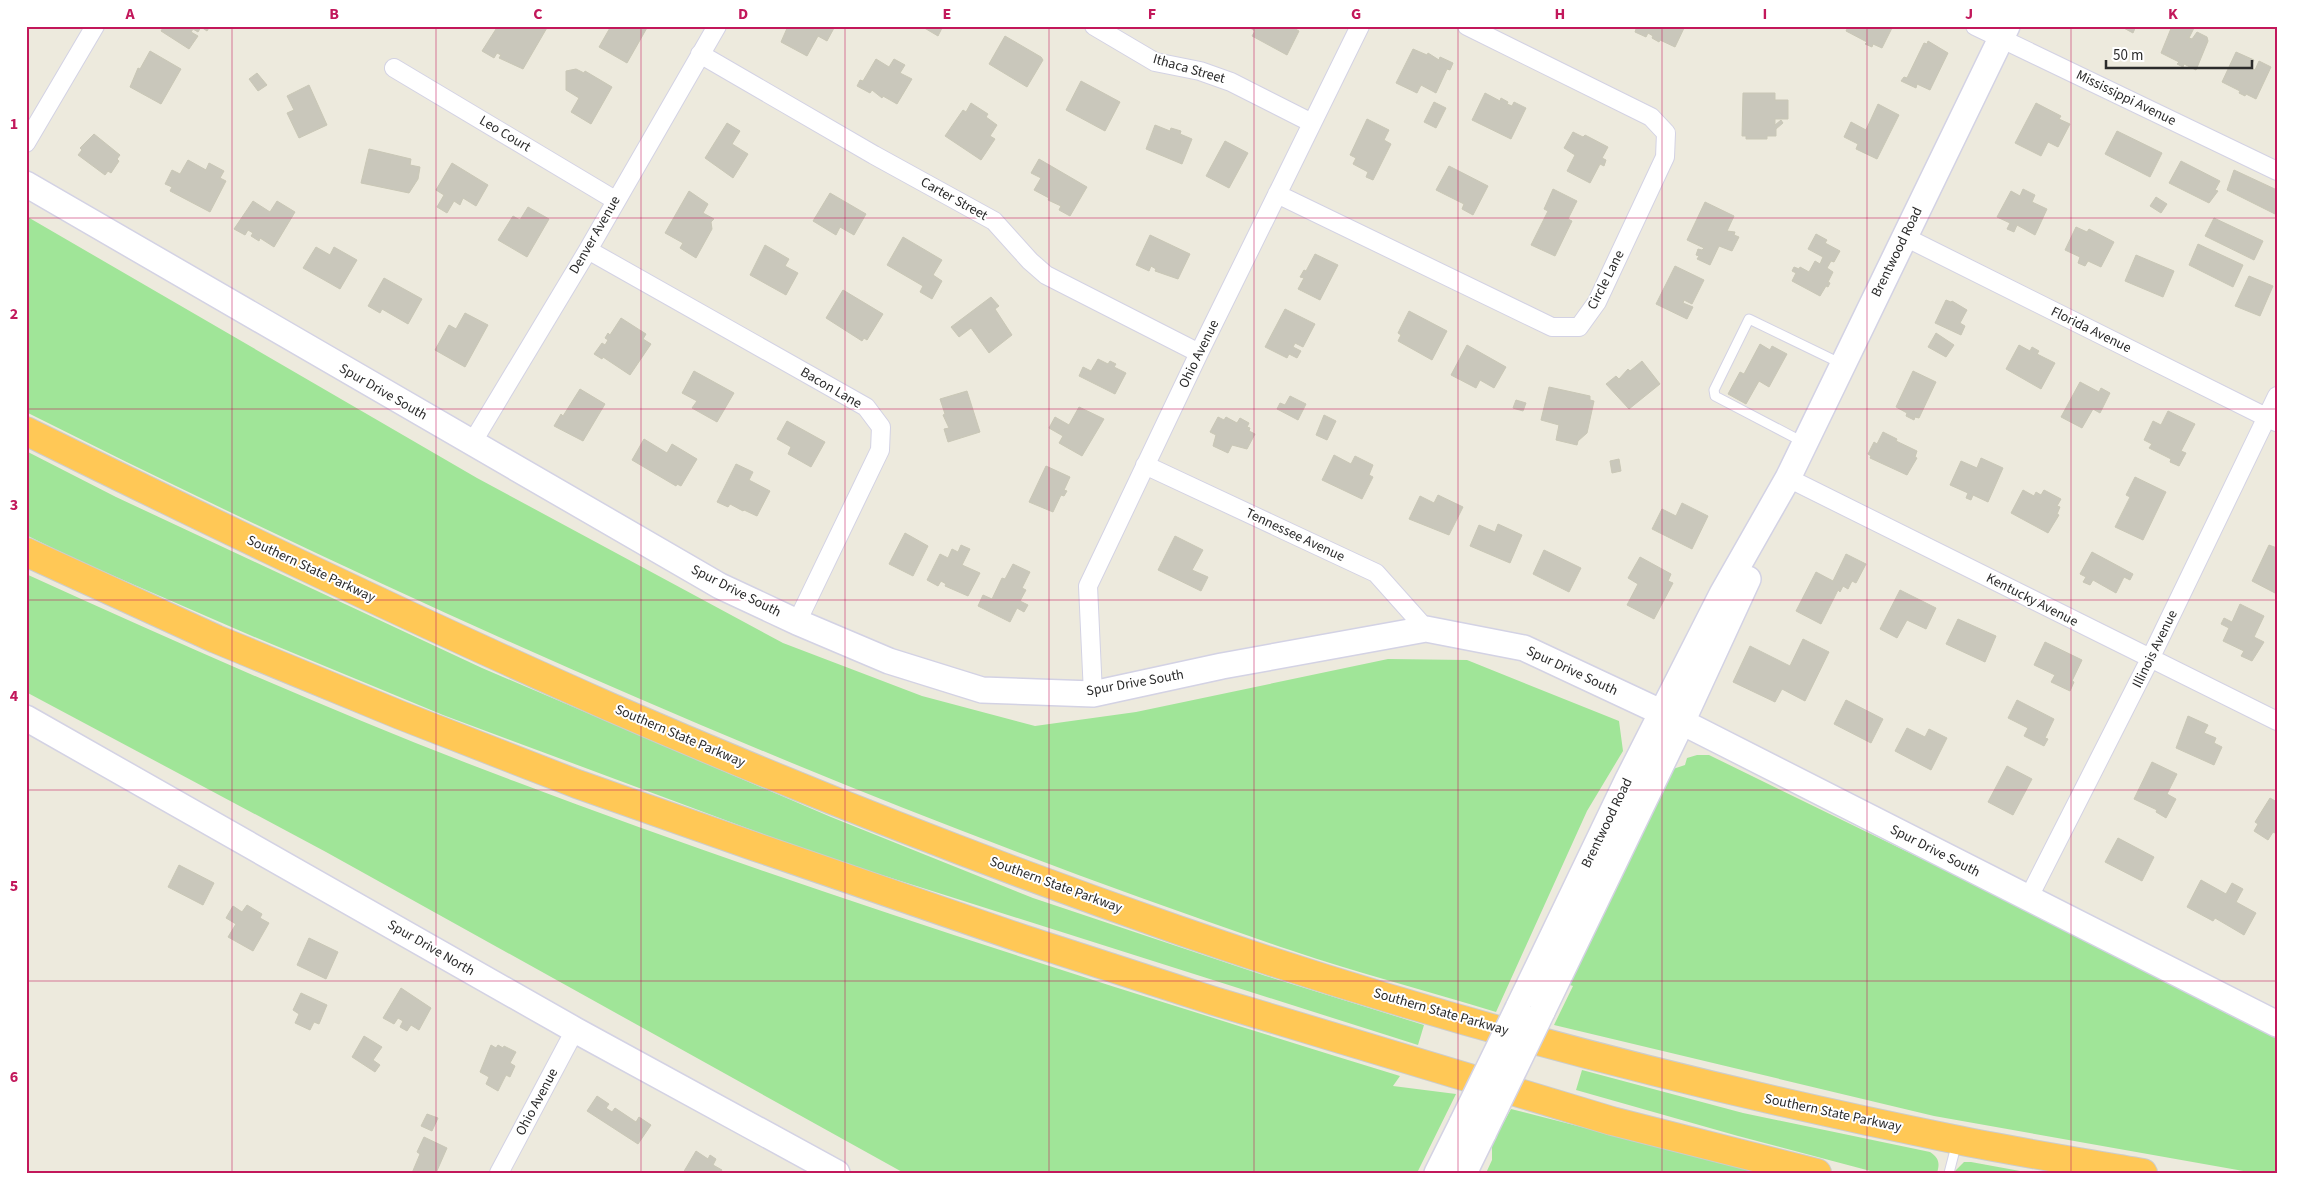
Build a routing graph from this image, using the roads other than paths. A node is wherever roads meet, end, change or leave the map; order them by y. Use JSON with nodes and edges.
{"nodes":[{"id":1,"x":95,"y":26,"type":"edge"},
{"id":2,"x":716,"y":26,"type":"edge"},
{"id":3,"x":1094,"y":26,"type":"edge"},
{"id":4,"x":1360,"y":26,"type":"edge"},
{"id":5,"x":1468,"y":26,"type":"edge"},
{"id":6,"x":1975,"y":26,"type":"edge"},
{"id":7,"x":2004,"y":33,"type":"edge"},
{"id":8,"x":700,"y":54,"type":"junction"},
{"id":9,"x":394,"y":68,"type":"dead end"},
{"id":10,"x":1312,"y":123,"type":"junction"},
{"id":11,"x":26,"y":143,"type":"edge"},
{"id":12,"x":2277,"y":171,"type":"edge"},
{"id":13,"x":26,"y":184,"type":"edge"},
{"id":14,"x":1277,"y":194,"type":"junction"},
{"id":15,"x":616,"y":200,"type":"junction"},
{"id":16,"x":1905,"y":238,"type":"junction"},
{"id":17,"x":588,"y":250,"type":"junction"},
{"id":18,"x":1199,"y":353,"type":"junction"},
{"id":19,"x":1843,"y":364,"type":"junction"},
{"id":20,"x":2277,"y":396,"type":"edge"},
{"id":21,"x":2272,"y":420,"type":"edge"},
{"id":22,"x":26,"y":431,"type":"edge"},
{"id":23,"x":472,"y":443,"type":"junction"},
{"id":24,"x":1805,"y":443,"type":"junction"},
{"id":25,"x":1145,"y":465,"type":"junction"},
{"id":26,"x":1788,"y":478,"type":"junction"},
{"id":27,"x":26,"y":552,"type":"edge"},
{"id":28,"x":797,"y":622,"type":"junction"},
{"id":29,"x":1426,"y":629,"type":"junction"},
{"id":30,"x":2150,"y":659,"type":"junction"},
{"id":31,"x":1093,"y":694,"type":"junction"},
{"id":32,"x":26,"y":718,"type":"edge"},
{"id":33,"x":1673,"y":718,"type":"junction"},
{"id":34,"x":2277,"y":721,"type":"edge"},
{"id":35,"x":2028,"y":899,"type":"junction"},
{"id":36,"x":2277,"y":1024,"type":"edge"},
{"id":37,"x":575,"y":1030,"type":"junction"},
{"id":38,"x":1473,"y":1127,"type":"junction"},
{"id":39,"x":1957,"y":1140,"type":"junction"},
{"id":40,"x":499,"y":1173,"type":"edge"},
{"id":41,"x":838,"y":1173,"type":"edge"},
{"id":42,"x":1437,"y":1173,"type":"edge"},
{"id":43,"x":1464,"y":1173,"type":"edge"},
{"id":44,"x":1817,"y":1173,"type":"edge"},
{"id":45,"x":1949,"y":1173,"type":"edge"},
{"id":46,"x":2143,"y":1173,"type":"edge"}],
"edges":[{"from":1,"to":11,"type":"street"},
{"from":2,"to":8,"type":"street","name":"Denver Avenue"},
{"from":3,"to":10,"type":"street","name":"Ithaca Street"},
{"from":4,"to":10,"type":"street","name":"Ohio Avenue"},
{"from":5,"to":14,"type":"street","name":"Circle Lane"},
{"from":6,"to":7,"type":"street","name":"Mississippi Avenue"},
{"from":7,"to":12,"type":"street","name":"Mississippi Avenue"},
{"from":7,"to":16,"type":"street","name":"Brentwood Road"},
{"from":8,"to":15,"type":"street","name":"Denver Avenue"},
{"from":8,"to":18,"type":"street","name":"Carter Street"},
{"from":9,"to":15,"type":"street","name":"Leo Court"},
{"from":10,"to":14,"type":"street","name":"Ohio Avenue"},
{"from":13,"to":23,"type":"street","name":"Spur Drive South"},
{"from":14,"to":18,"type":"street","name":"Ohio Avenue"},
{"from":15,"to":17,"type":"street","name":"Denver Avenue"},
{"from":16,"to":19,"type":"street","name":"Brentwood Road"},
{"from":16,"to":21,"type":"street","name":"Florida Avenue"},
{"from":17,"to":23,"type":"street","name":"Denver Avenue"},
{"from":17,"to":28,"type":"street","name":"Bacon Lane"},
{"from":18,"to":25,"type":"street","name":"Ohio Avenue"},
{"from":19,"to":24,"type":"street","name":"Brentwood Road"},
{"from":19,"to":24,"type":"lane"},
{"from":20,"to":21,"type":"street","name":"Illinois Avenue"},
{"from":21,"to":30,"type":"street","name":"Illinois Avenue"},
{"from":22,"to":39,"type":"highway","name":"Southern State Parkway"},
{"from":23,"to":28,"type":"street","name":"Spur Drive South"},
{"from":24,"to":26,"type":"street","name":"Brentwood Road"},
{"from":25,"to":29,"type":"street","name":"Tennessee Avenue"},
{"from":25,"to":31,"type":"street","name":"Ohio Avenue"},
{"from":26,"to":30,"type":"street","name":"Kentucky Avenue"},
{"from":26,"to":33,"type":"street","name":"Brentwood Road"},
{"from":27,"to":44,"type":"highway"},
{"from":28,"to":31,"type":"street","name":"Spur Drive South"},
{"from":29,"to":31,"type":"street","name":"Spur Drive South"},
{"from":29,"to":33,"type":"street","name":"Spur Drive South"},
{"from":30,"to":34,"type":"street","name":"Kentucky Avenue"},
{"from":30,"to":35,"type":"street","name":"Illinois Avenue"},
{"from":32,"to":37,"type":"street","name":"Spur Drive North"},
{"from":33,"to":35,"type":"street","name":"Spur Drive South"},
{"from":33,"to":38,"type":"street","name":"Brentwood Road","bridge":true},
{"from":33,"to":38,"type":"street","name":"Brentwood Road","bridge":true},
{"from":35,"to":36,"type":"street","name":"Spur Drive South"},
{"from":37,"to":40,"type":"street","name":"Ohio Avenue"},
{"from":37,"to":41,"type":"street","name":"Spur Drive North"},
{"from":38,"to":42,"type":"street","name":"Brentwood Road"},
{"from":38,"to":43,"type":"street","name":"Brentwood Road"},
{"from":39,"to":45,"type":"lane"},
{"from":39,"to":46,"type":"highway","name":"Southern State Parkway"}]}
